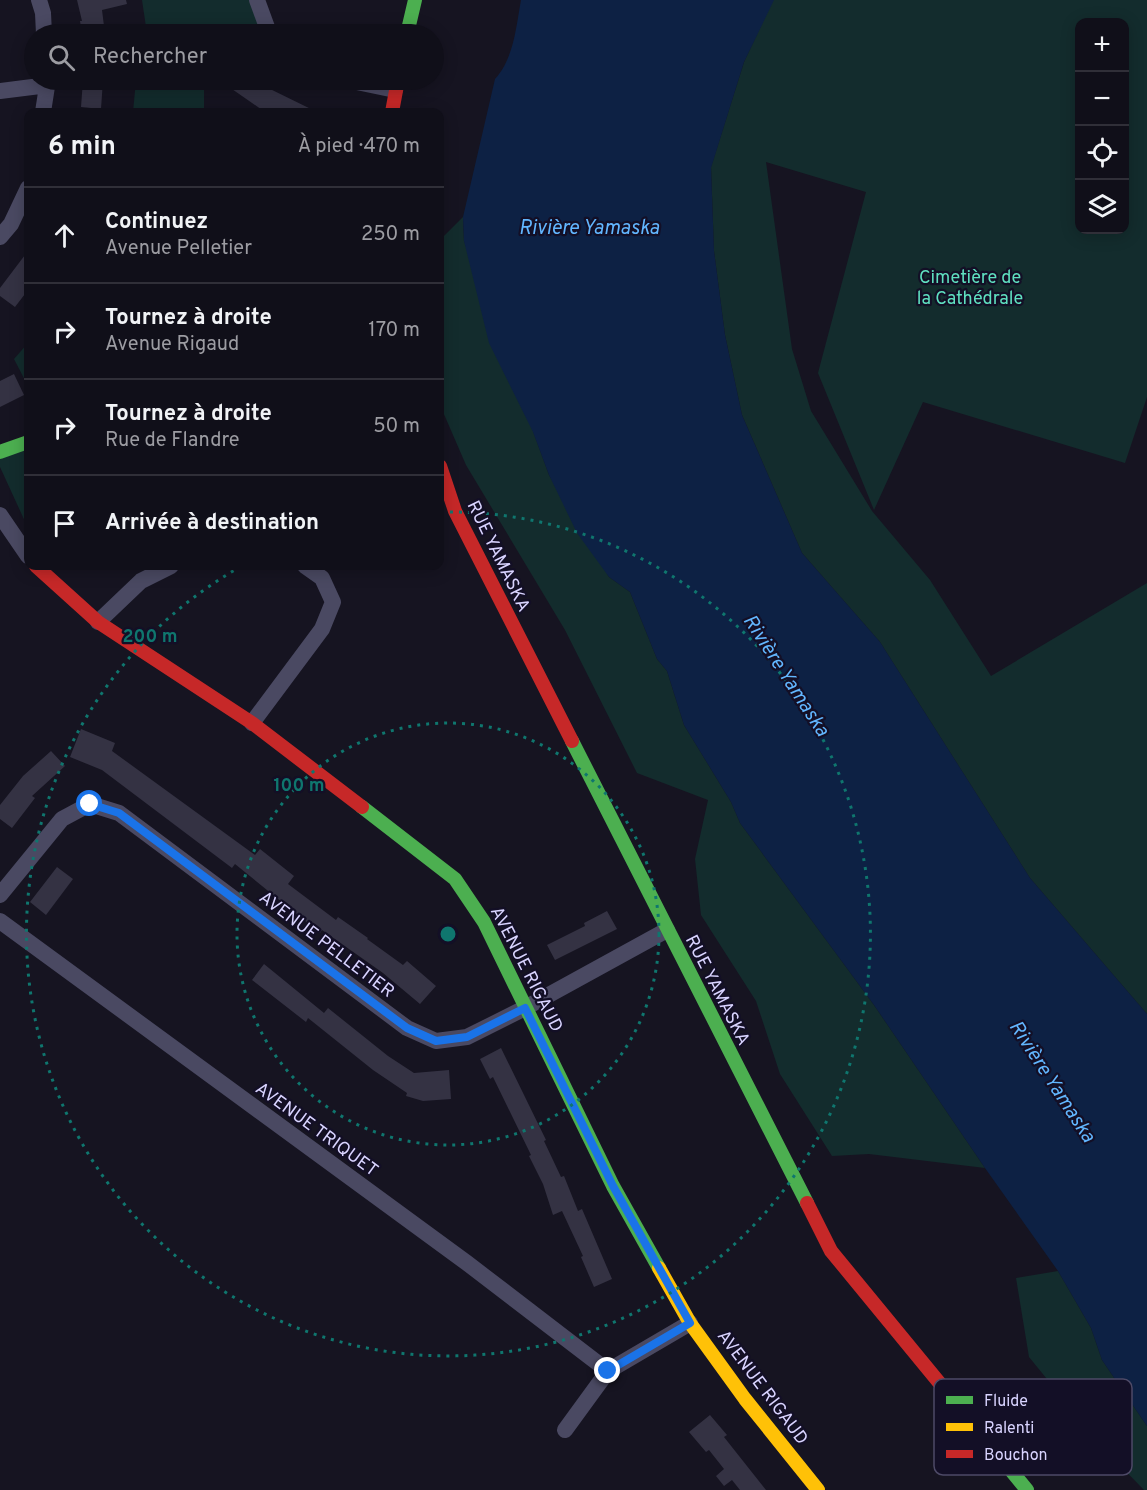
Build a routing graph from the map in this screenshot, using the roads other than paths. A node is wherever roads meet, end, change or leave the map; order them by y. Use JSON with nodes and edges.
{"nodes":[{"id":1,"x":39,"y":0,"type":"edge"},
{"id":2,"x":257,"y":0,"type":"edge"},
{"id":3,"x":415,"y":0,"type":"edge"},
{"id":4,"x":44,"y":24,"type":"edge"},
{"id":5,"x":266,"y":24,"type":"edge"},
{"id":6,"x":409,"y":24,"type":"edge"},
{"id":7,"x":24,"y":86,"type":"edge"},
{"id":8,"x":47,"y":90,"type":"edge"},
{"id":9,"x":396,"y":90,"type":"edge"},
{"id":10,"x":0,"y":91,"type":"edge"},
{"id":11,"x":44,"y":108,"type":"edge"},
{"id":12,"x":393,"y":108,"type":"edge"},
{"id":13,"x":24,"y":196,"type":"edge"},
{"id":14,"x":0,"y":237,"type":"edge"},
{"id":15,"x":24,"y":443,"type":"edge"},
{"id":16,"x":0,"y":452,"type":"edge"},
{"id":17,"x":444,"y":478,"type":"edge"},
{"id":18,"x":1,"y":523,"type":"edge"},
{"id":19,"x":24,"y":551,"type":"edge"},
{"id":20,"x":40,"y":570,"type":"edge"},
{"id":21,"x":163,"y":570,"type":"edge"},
{"id":22,"x":310,"y":570,"type":"edge"},
{"id":23,"x":98,"y":622,"type":"junction"},
{"id":24,"x":252,"y":723,"type":"junction"},
{"id":25,"x":0,"y":895,"type":"edge"},
{"id":26,"x":0,"y":921,"type":"edge"},
{"id":27,"x":667,"y":930,"type":"junction"},
{"id":28,"x":525,"y":1008,"type":"junction"},
{"id":29,"x":690,"y":1323,"type":"junction"},
{"id":30,"x":608,"y":1371,"type":"junction"},
{"id":31,"x":937,"y":1379,"type":"edge"},
{"id":32,"x":565,"y":1430,"type":"dead end"},
{"id":33,"x":1016,"y":1475,"type":"edge"},
{"id":34,"x":818,"y":1490,"type":"edge"},
{"id":35,"x":1028,"y":1490,"type":"edge"}],
"edges":[{"from":1,"to":4,"type":"street"},
{"from":2,"to":5,"type":"street"},
{"from":3,"to":6,"type":"street"},
{"from":7,"to":10,"type":"street"},
{"from":8,"to":11,"type":"street"},
{"from":9,"to":12,"type":"street"},
{"from":13,"to":14,"type":"street"},
{"from":15,"to":16,"type":"street"},
{"from":17,"to":27,"type":"street","name":"RUE YAMASKA"},
{"from":18,"to":19,"type":"street"},
{"from":20,"to":23,"type":"street","name":"AVENUE RIGAUD"},
{"from":21,"to":23,"type":"street"},
{"from":22,"to":24,"type":"street"},
{"from":23,"to":24,"type":"street","name":"AVENUE RIGAUD"},
{"from":24,"to":28,"type":"street","name":"AVENUE RIGAUD"},
{"from":25,"to":28,"type":"street","name":"AVENUE PELLETIER"},
{"from":26,"to":30,"type":"street","name":"AVENUE TRIQUET"},
{"from":27,"to":28,"type":"street","name":"AVENUE PELLETIER"},
{"from":27,"to":31,"type":"street","name":"RUE YAMASKA"},
{"from":28,"to":29,"type":"street","name":"AVENUE RIGAUD"},
{"from":29,"to":30,"type":"street"},
{"from":29,"to":34,"type":"street","name":"AVENUE RIGAUD"},
{"from":30,"to":32,"type":"street"},
{"from":33,"to":35,"type":"street","name":"RUE YAMASKA"}]}
